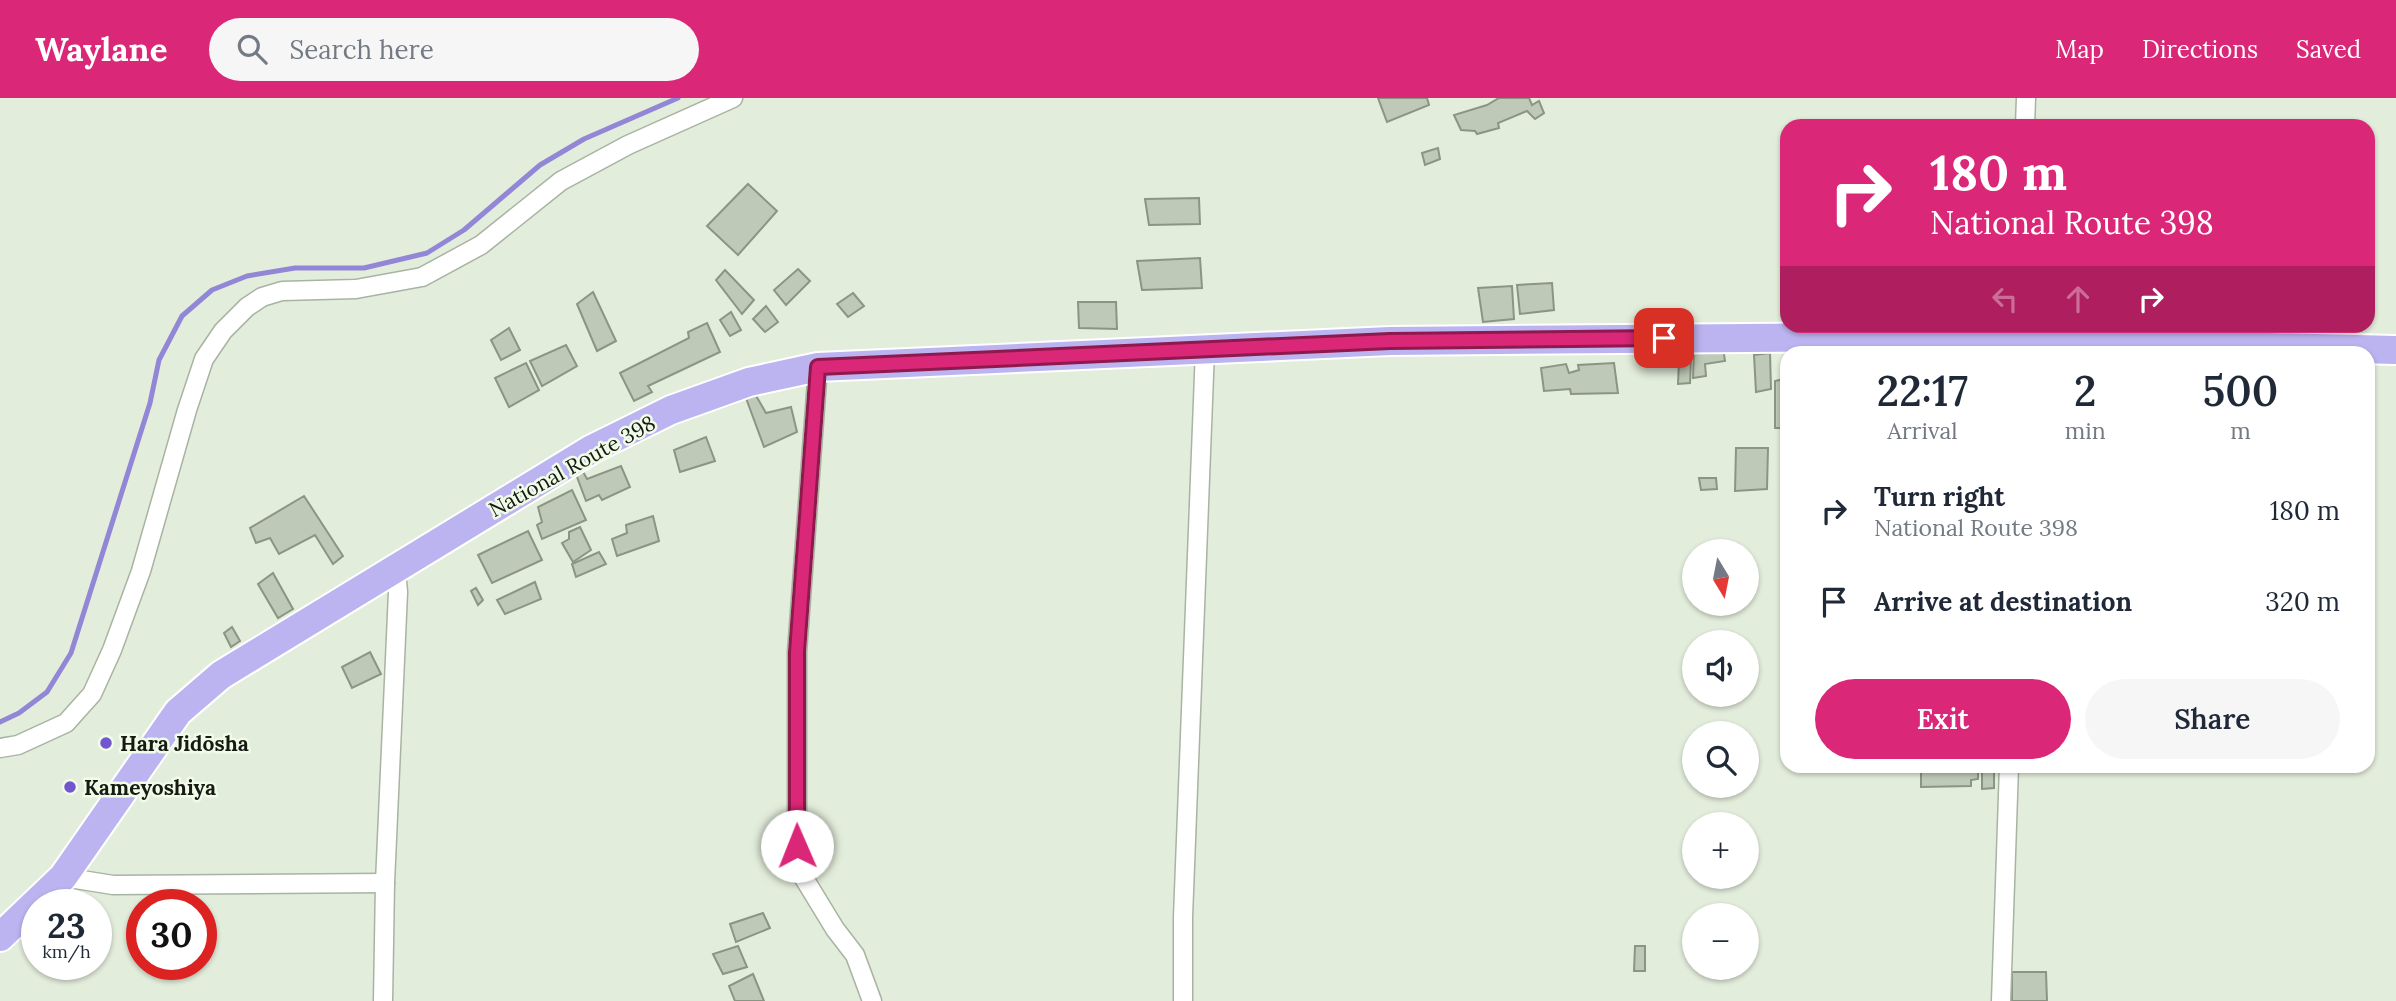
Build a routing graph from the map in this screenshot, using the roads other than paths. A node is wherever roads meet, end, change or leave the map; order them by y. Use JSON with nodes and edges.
{"nodes":[{"id":1,"x":733,"y":98,"type":"edge"},
{"id":2,"x":2026,"y":98,"type":"edge"},
{"id":3,"x":2025,"y":119,"type":"edge"},
{"id":4,"x":2024,"y":340,"type":"edge"},
{"id":5,"x":2247,"y":346,"type":"edge"},
{"id":6,"x":1205,"y":349,"type":"junction"},
{"id":7,"x":2375,"y":349,"type":"edge"},
{"id":8,"x":2396,"y":350,"type":"edge"},
{"id":9,"x":818,"y":367,"type":"junction"},
{"id":10,"x":396,"y":569,"type":"junction"},
{"id":11,"x":0,"y":748,"type":"edge"},
{"id":12,"x":2009,"y":773,"type":"edge"},
{"id":13,"x":63,"y":877,"type":"junction"},
{"id":14,"x":384,"y":883,"type":"junction"},
{"id":15,"x":0,"y":937,"type":"edge"},
{"id":16,"x":383,"y":1001,"type":"edge"},
{"id":17,"x":872,"y":1001,"type":"edge"},
{"id":18,"x":1183,"y":1001,"type":"edge"},
{"id":19,"x":2001,"y":1001,"type":"edge"}],
"edges":[{"from":1,"to":11,"type":"street"},
{"from":2,"to":3,"type":"street"},
{"from":4,"to":5,"type":"highway","name":"National Route 398"},
{"from":4,"to":6,"type":"highway","name":"National Route 398"},
{"from":6,"to":9,"type":"highway","name":"National Route 398"},
{"from":6,"to":18,"type":"street"},
{"from":7,"to":8,"type":"highway","name":"National Route 398"},
{"from":9,"to":10,"type":"highway","name":"National Route 398"},
{"from":9,"to":17,"type":"street"},
{"from":10,"to":13,"type":"highway","name":"National Route 398"},
{"from":10,"to":14,"type":"street"},
{"from":12,"to":19,"type":"street"},
{"from":13,"to":14,"type":"street"},
{"from":13,"to":15,"type":"highway","name":"National Route 398"},
{"from":14,"to":16,"type":"street"}]}
